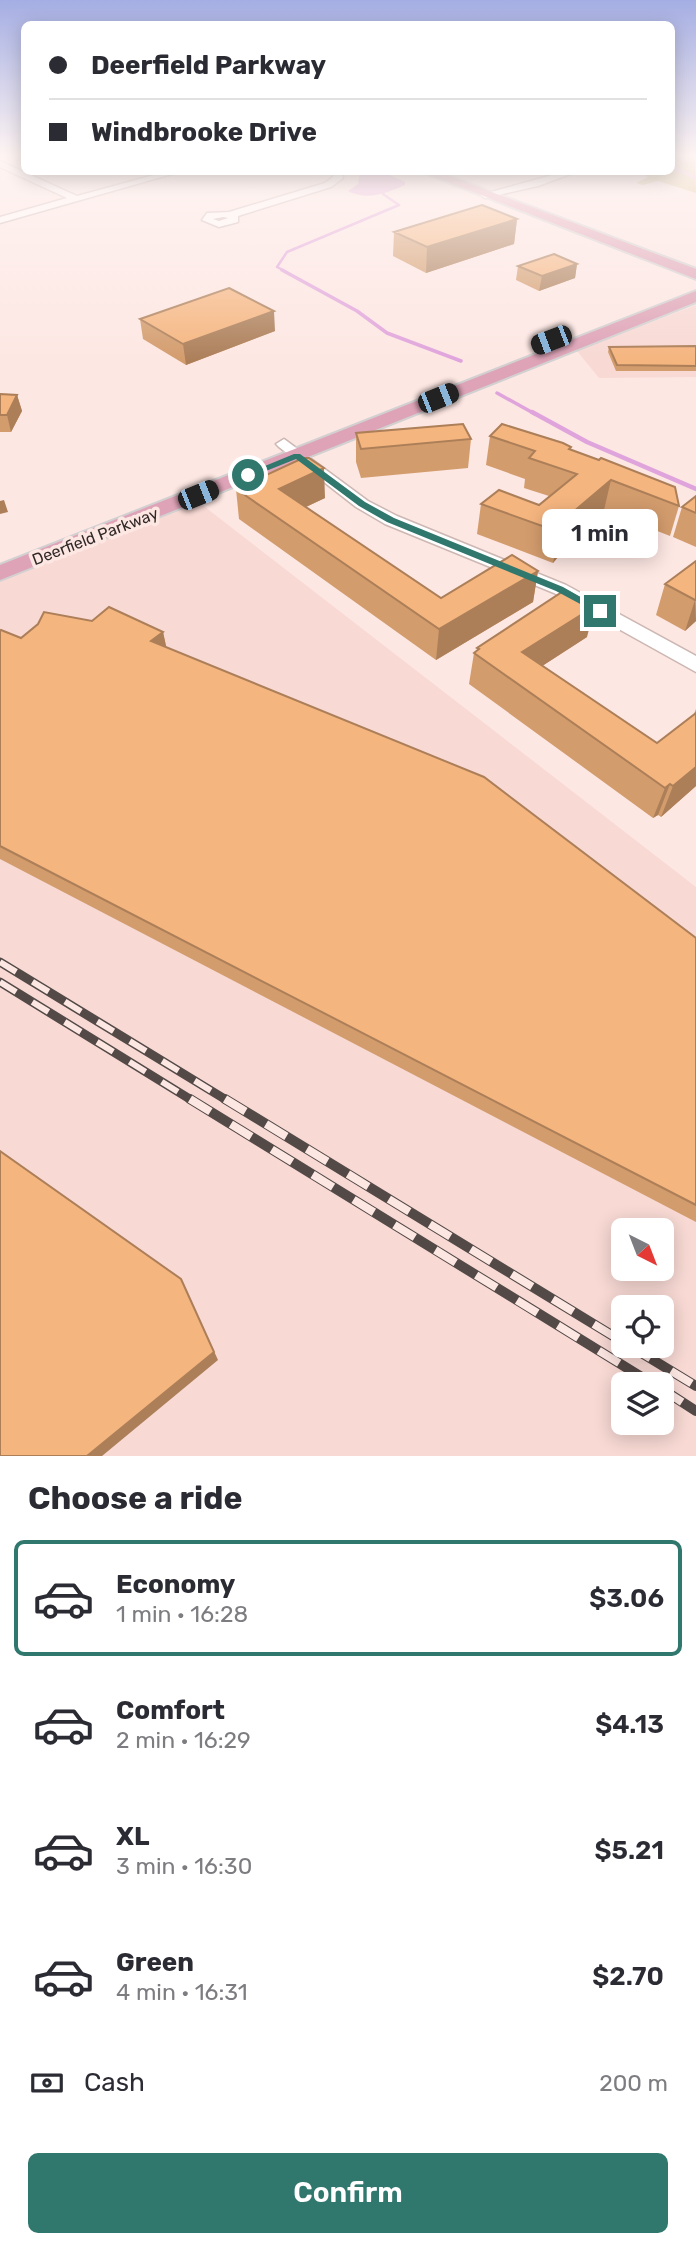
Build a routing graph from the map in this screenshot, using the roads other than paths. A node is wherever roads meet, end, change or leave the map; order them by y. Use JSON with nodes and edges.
{"nodes":[{"id":1,"x":549,"y":225,"type":"edge"},
{"id":2,"x":569,"y":225,"type":"edge"},
{"id":3,"x":653,"y":266,"type":"junction"},
{"id":4,"x":696,"y":274,"type":"edge"},
{"id":5,"x":696,"y":283,"type":"edge"},
{"id":6,"x":668,"y":289,"type":"junction"},
{"id":7,"x":696,"y":296,"type":"edge"},
{"id":8,"x":291,"y":450,"type":"junction"},
{"id":9,"x":0,"y":554,"type":"edge"},
{"id":10,"x":0,"y":573,"type":"edge"},
{"id":11,"x":696,"y":665,"type":"edge"}],
"edges":[{"from":1,"to":3,"type":"main road"},
{"from":2,"to":4,"type":"main road"},
{"from":3,"to":5,"type":"main road"},
{"from":3,"to":6,"type":"main road"},
{"from":5,"to":6,"type":"main road","name":"Deerfield Parkway"},
{"from":6,"to":8,"type":"main road","name":"Deerfield Parkway"},
{"from":7,"to":8,"type":"main road","name":"Deerfield Parkway"},
{"from":8,"to":9,"type":"main road","name":"Deerfield Parkway"},
{"from":8,"to":10,"type":"main road","name":"Deerfield Parkway"},
{"from":8,"to":11,"type":"street"}]}
